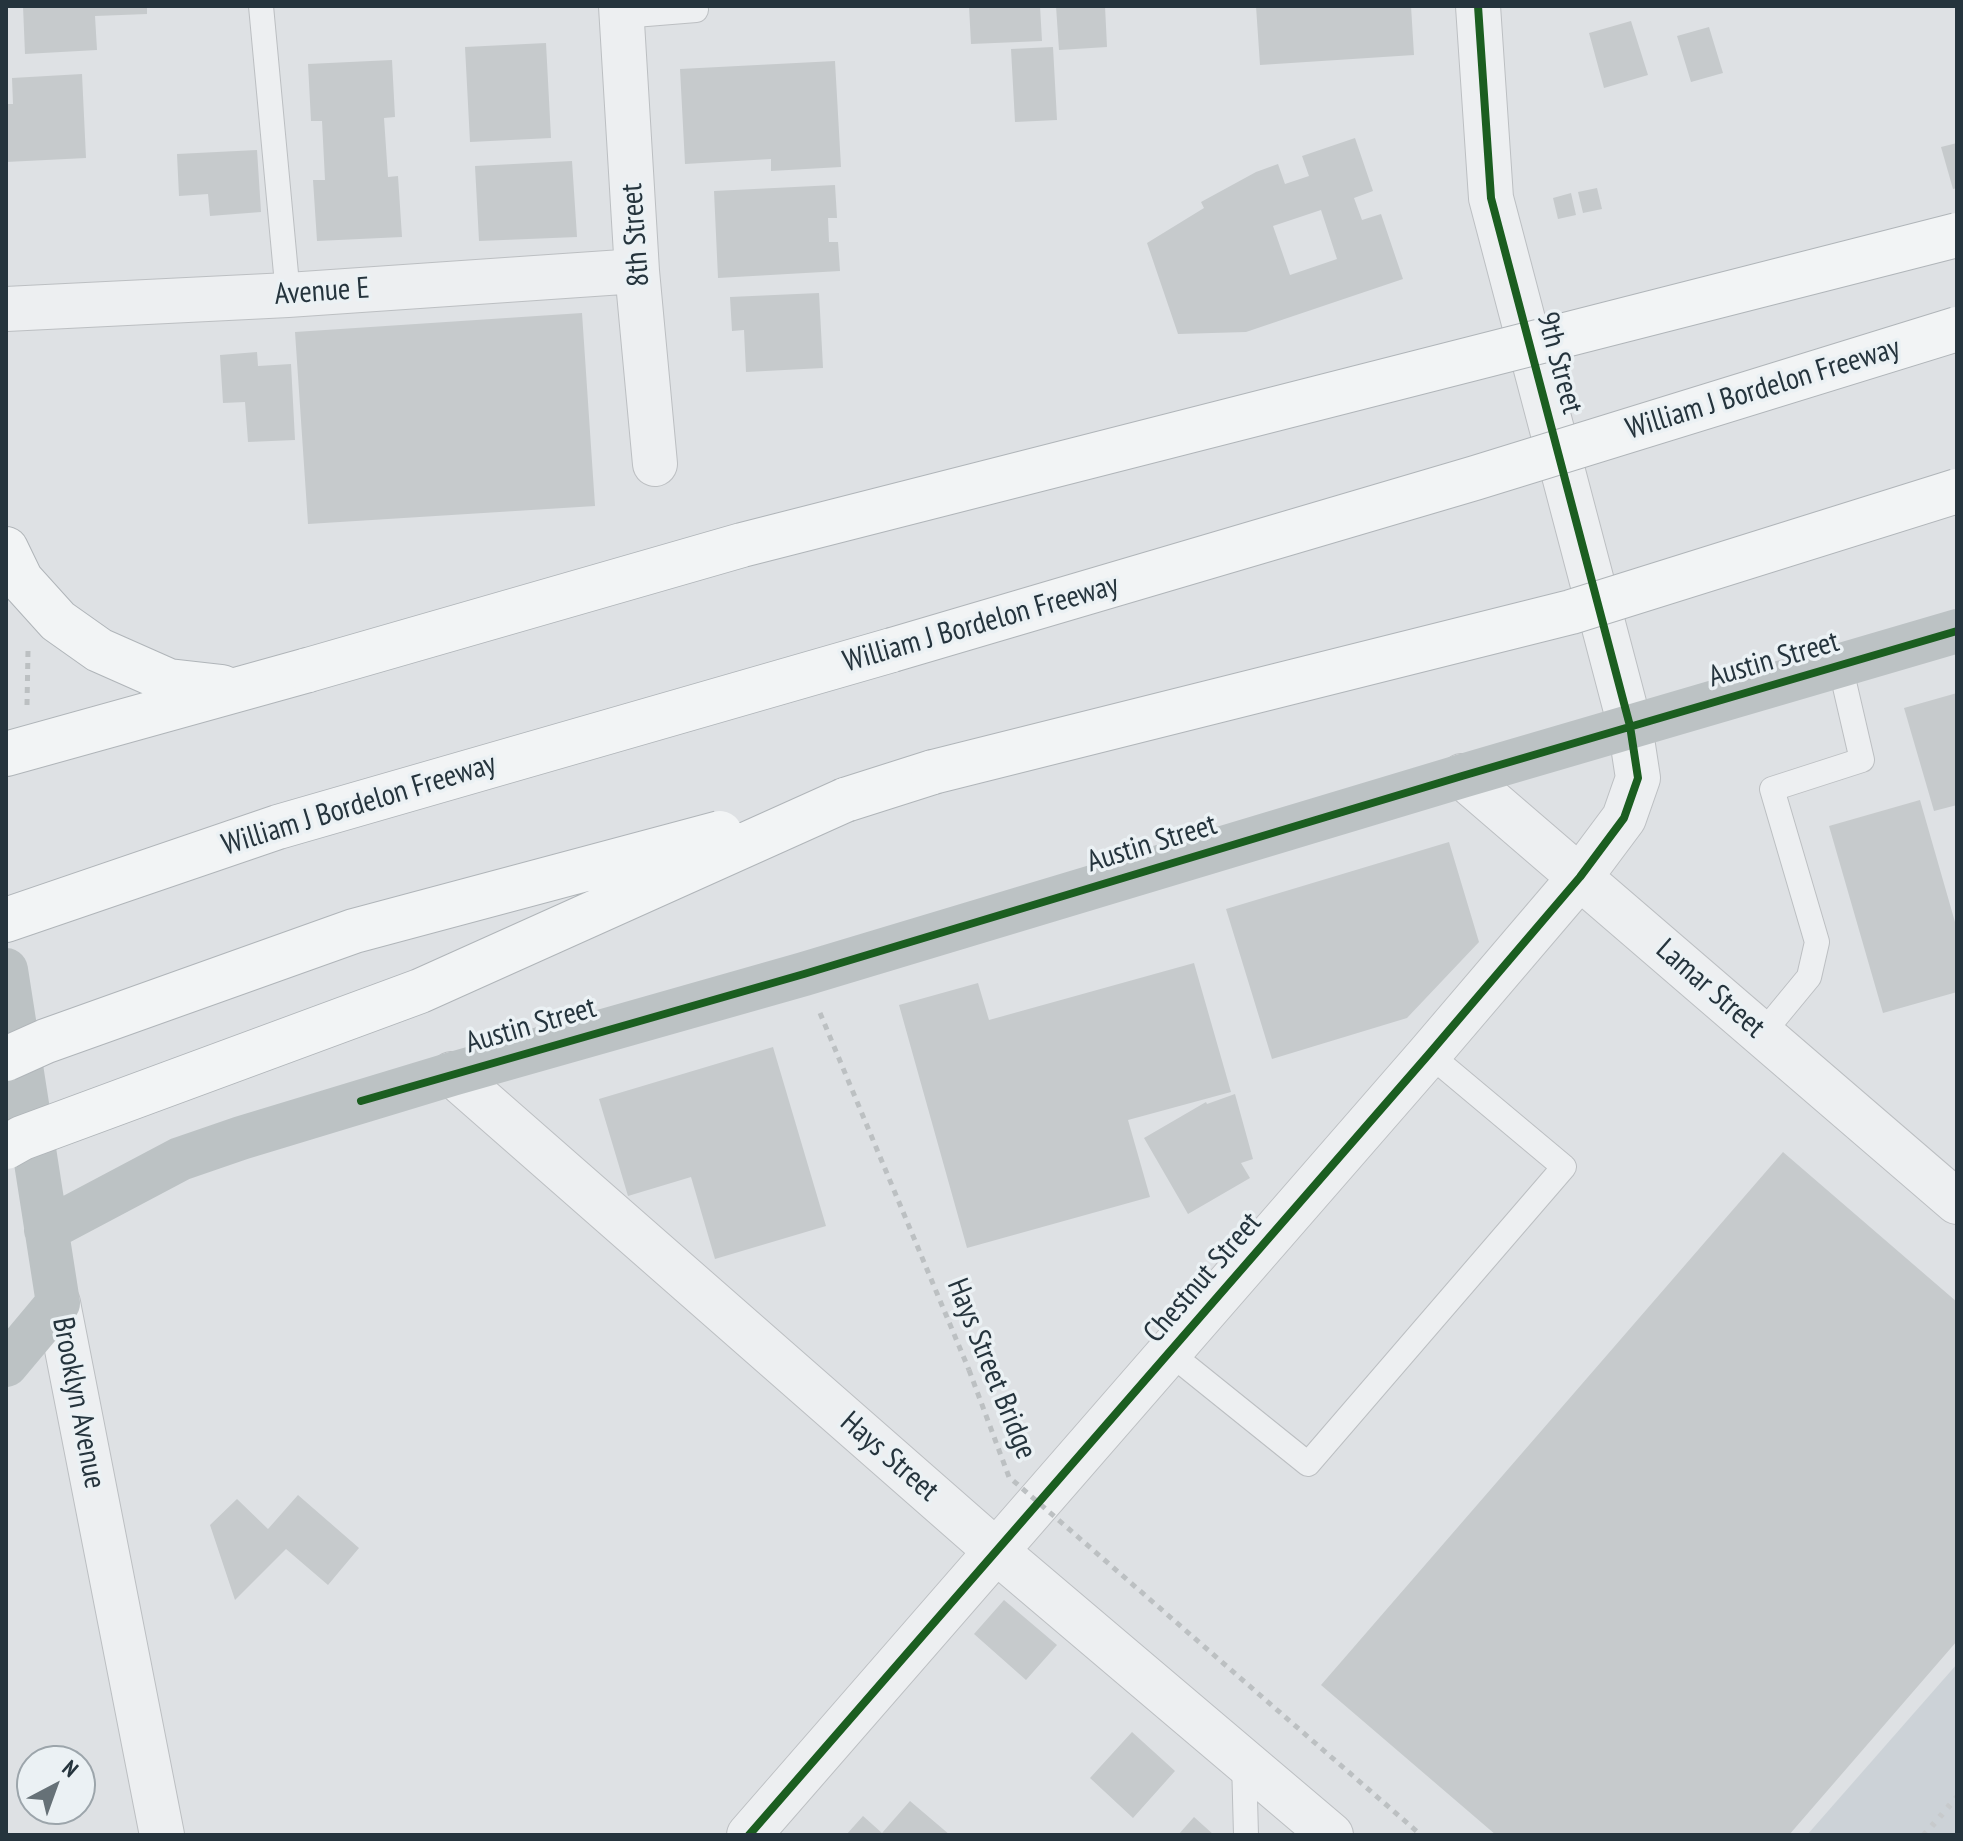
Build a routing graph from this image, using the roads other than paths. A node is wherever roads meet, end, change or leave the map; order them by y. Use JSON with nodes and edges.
{"nodes":[{"id":1,"x":261,"y":6,"type":"edge"},
{"id":2,"x":1478,"y":6,"type":"edge"},
{"id":3,"x":696,"y":10,"type":"dead end"},
{"id":4,"x":621,"y":11,"type":"edge"},
{"id":5,"x":1957,"y":235,"type":"edge"},
{"id":6,"x":637,"y":271,"type":"junction"},
{"id":7,"x":288,"y":295,"type":"junction"},
{"id":8,"x":6,"y":309,"type":"edge"},
{"id":9,"x":1957,"y":329,"type":"edge"},
{"id":10,"x":655,"y":464,"type":"dead end"},
{"id":11,"x":1957,"y":491,"type":"edge"},
{"id":12,"x":6,"y":549,"type":"edge"},
{"id":13,"x":1957,"y":631,"type":"edge"},
{"id":14,"x":1840,"y":665,"type":"junction"},
{"id":15,"x":240,"y":689,"type":"junction"},
{"id":16,"x":1630,"y":726,"type":"junction"},
{"id":17,"x":6,"y":754,"type":"edge"},
{"id":18,"x":1462,"y":776,"type":"junction"},
{"id":19,"x":845,"y":800,"type":"junction"},
{"id":20,"x":1580,"y":877,"type":"junction"},
{"id":21,"x":6,"y":920,"type":"edge"},
{"id":22,"x":6,"y":970,"type":"edge"},
{"id":23,"x":1762,"y":1034,"type":"junction"},
{"id":24,"x":1429,"y":1054,"type":"junction"},
{"id":25,"x":6,"y":1059,"type":"edge"},
{"id":26,"x":452,"y":1074,"type":"junction"},
{"id":27,"x":6,"y":1147,"type":"edge"},
{"id":28,"x":1957,"y":1202,"type":"edge"},
{"id":29,"x":46,"y":1230,"type":"junction"},
{"id":30,"x":58,"y":1303,"type":"junction"},
{"id":31,"x":1170,"y":1353,"type":"junction"},
{"id":32,"x":6,"y":1365,"type":"edge"},
{"id":33,"x":996,"y":1551,"type":"junction"},
{"id":34,"x":1244,"y":1761,"type":"junction"},
{"id":35,"x":162,"y":1835,"type":"edge"},
{"id":36,"x":749,"y":1835,"type":"edge"},
{"id":37,"x":1246,"y":1835,"type":"edge"},
{"id":38,"x":1331,"y":1835,"type":"edge"}],
"edges":[{"from":1,"to":7,"type":"lane"},
{"from":2,"to":16,"type":"street","name":"9th Street"},
{"from":3,"to":4,"type":"lane"},
{"from":4,"to":6,"type":"street","name":"8th Street"},
{"from":5,"to":15,"type":"highway","bridge":true},
{"from":6,"to":7,"type":"street","name":"Avenue E"},
{"from":6,"to":10,"type":"street","name":"8th Street"},
{"from":7,"to":8,"type":"street","name":"Avenue E"},
{"from":9,"to":21,"type":"highway","name":"William J Bordelon Freeway","bridge":true},
{"from":11,"to":19,"type":"highway","bridge":true},
{"from":12,"to":15,"type":"highway"},
{"from":13,"to":14,"type":"street","name":"Austin Street"},
{"from":14,"to":16,"type":"street","name":"Austin Street"},
{"from":14,"to":23,"type":"lane"},
{"from":15,"to":17,"type":"highway"},
{"from":16,"to":18,"type":"street","name":"Austin Street"},
{"from":16,"to":20,"type":"street","name":"Chestnut Street"},
{"from":18,"to":20,"type":"street","name":"Lamar Street"},
{"from":18,"to":26,"type":"street","name":"Austin Street"},
{"from":19,"to":25,"type":"highway","bridge":true},
{"from":19,"to":27,"type":"highway","bridge":true},
{"from":20,"to":23,"type":"street","name":"Lamar Street"},
{"from":20,"to":24,"type":"street","name":"Chestnut Street"},
{"from":22,"to":29,"type":"street","name":"Brooklyn Avenue"},
{"from":23,"to":28,"type":"street","name":"Lamar Street"},
{"from":24,"to":31,"type":"street","name":"Chestnut Street"},
{"from":24,"to":31,"type":"lane"},
{"from":26,"to":29,"type":"street","name":"Austin Street"},
{"from":26,"to":33,"type":"street","name":"Hays Street"},
{"from":29,"to":30,"type":"street","name":"Brooklyn Avenue"},
{"from":30,"to":32,"type":"street"},
{"from":30,"to":35,"type":"street","name":"Brooklyn Avenue"},
{"from":31,"to":33,"type":"street","name":"Chestnut Street"},
{"from":33,"to":34,"type":"street","name":"Hays Street"},
{"from":33,"to":36,"type":"street","name":"Chestnut Street"},
{"from":34,"to":37,"type":"lane"},
{"from":34,"to":38,"type":"street","name":"Hays Street"}]}
